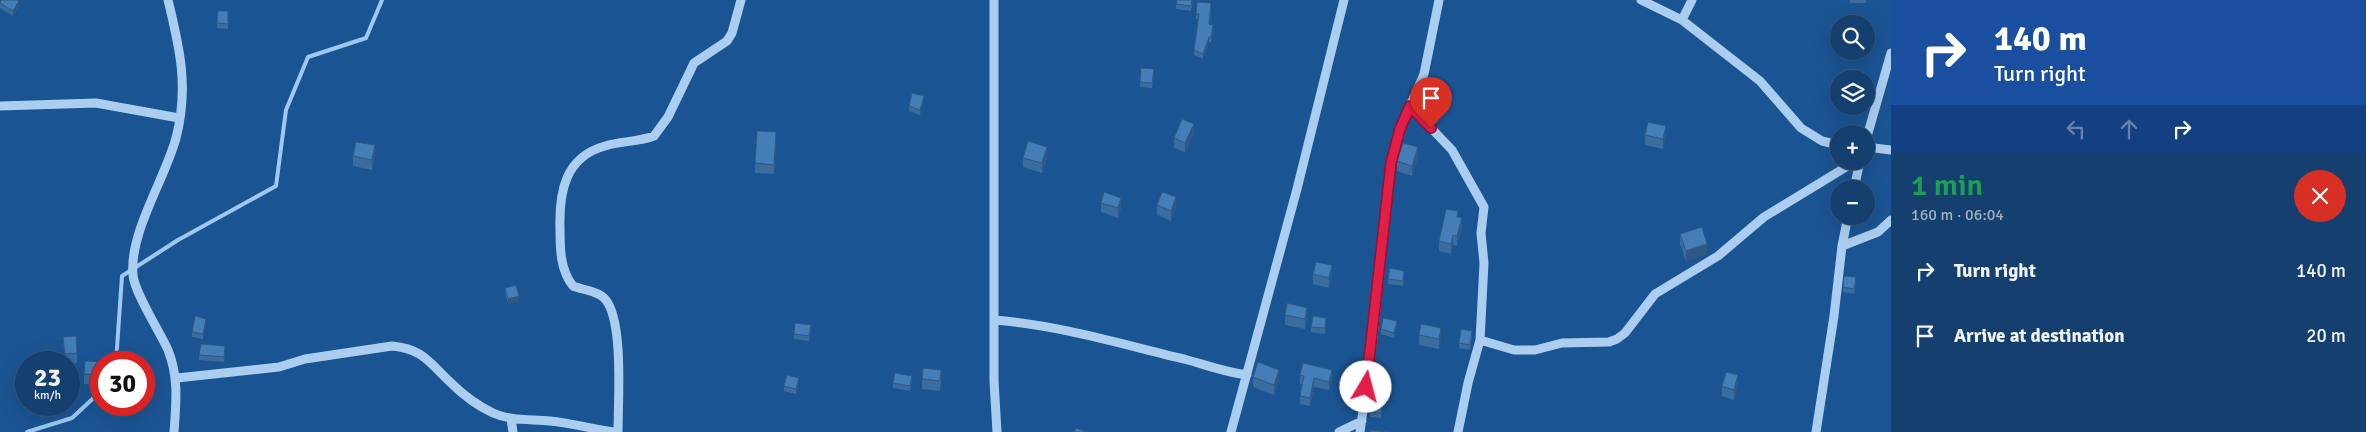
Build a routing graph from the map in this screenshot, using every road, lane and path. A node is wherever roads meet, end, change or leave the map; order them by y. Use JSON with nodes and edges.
{"nodes":[{"id":1,"x":168,"y":0,"type":"edge"},
{"id":2,"x":741,"y":0,"type":"edge"},
{"id":3,"x":994,"y":0,"type":"edge"},
{"id":4,"x":1344,"y":0,"type":"edge"},
{"id":5,"x":1439,"y":0,"type":"edge"},
{"id":6,"x":1641,"y":0,"type":"edge"},
{"id":7,"x":1692,"y":0,"type":"edge"},
{"id":8,"x":1682,"y":20,"type":"junction"},
{"id":9,"x":1891,"y":53,"type":"edge"},
{"id":10,"x":0,"y":106,"type":"edge"},
{"id":11,"x":1410,"y":106,"type":"junction"},
{"id":12,"x":180,"y":118,"type":"junction"},
{"id":13,"x":1872,"y":125,"type":"edge"},
{"id":14,"x":1830,"y":143,"type":"edge"},
{"id":15,"x":1875,"y":148,"type":"edge"},
{"id":16,"x":1891,"y":150,"type":"edge"},
{"id":17,"x":1843,"y":170,"type":"edge"},
{"id":18,"x":1891,"y":220,"type":"edge"},
{"id":19,"x":1846,"y":225,"type":"edge"},
{"id":20,"x":1842,"y":246,"type":"junction"},
{"id":21,"x":994,"y":320,"type":"junction"},
{"id":22,"x":1480,"y":340,"type":"junction"},
{"id":23,"x":1247,"y":375,"type":"junction"},
{"id":24,"x":177,"y":378,"type":"junction"},
{"id":25,"x":511,"y":419,"type":"junction"},
{"id":26,"x":1362,"y":421,"type":"junction"},
{"id":27,"x":174,"y":432,"type":"edge"},
{"id":28,"x":513,"y":432,"type":"edge"},
{"id":29,"x":616,"y":432,"type":"edge"},
{"id":30,"x":997,"y":432,"type":"edge"},
{"id":31,"x":1231,"y":432,"type":"edge"},
{"id":32,"x":1339,"y":432,"type":"edge"},
{"id":33,"x":1360,"y":432,"type":"edge"},
{"id":34,"x":1458,"y":432,"type":"edge"},
{"id":35,"x":1816,"y":432,"type":"edge"}],
"edges":[{"from":1,"to":12,"type":"street"},
{"from":2,"to":29,"type":"street"},
{"from":3,"to":21,"type":"street"},
{"from":4,"to":23,"type":"street"},
{"from":5,"to":11,"type":"street"},
{"from":6,"to":8,"type":"street"},
{"from":7,"to":8,"type":"street"},
{"from":8,"to":14,"type":"street"},
{"from":9,"to":13,"type":"street"},
{"from":10,"to":12,"type":"street"},
{"from":11,"to":22,"type":"street"},
{"from":11,"to":26,"type":"street"},
{"from":12,"to":24,"type":"street"},
{"from":15,"to":16,"type":"street"},
{"from":17,"to":22,"type":"street"},
{"from":18,"to":20,"type":"street"},
{"from":19,"to":20,"type":"street"},
{"from":20,"to":35,"type":"street"},
{"from":21,"to":23,"type":"street"},
{"from":21,"to":30,"type":"street"},
{"from":22,"to":34,"type":"street"},
{"from":23,"to":31,"type":"street"},
{"from":24,"to":25,"type":"street"},
{"from":24,"to":27,"type":"street"},
{"from":25,"to":28,"type":"street"},
{"from":25,"to":29,"type":"street"},
{"from":26,"to":32,"type":"street"},
{"from":26,"to":33,"type":"street"}]}
